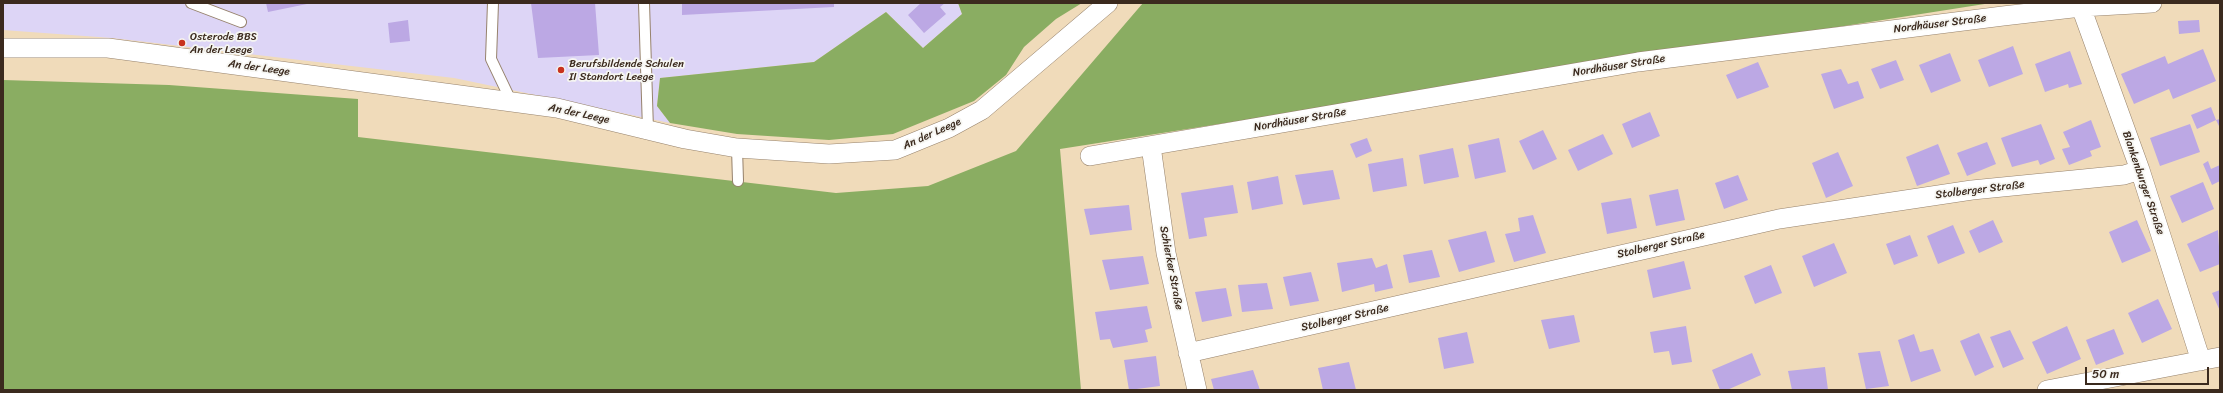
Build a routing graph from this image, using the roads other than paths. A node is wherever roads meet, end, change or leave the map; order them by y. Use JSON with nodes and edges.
{"nodes":[{"id":1,"x":191,"y":3,"type":"edge"},
{"id":2,"x":493,"y":3,"type":"edge"},
{"id":3,"x":644,"y":3,"type":"edge"},
{"id":4,"x":1108,"y":3,"type":"edge"},
{"id":5,"x":2152,"y":3,"type":"edge"},
{"id":6,"x":2081,"y":7,"type":"junction"},
{"id":7,"x":241,"y":22,"type":"dead end"},
{"id":8,"x":3,"y":48,"type":"edge"},
{"id":9,"x":512,"y":103,"type":"junction"},
{"id":10,"x":648,"y":130,"type":"junction"},
{"id":11,"x":1151,"y":146,"type":"junction"},
{"id":12,"x":737,"y":148,"type":"junction"},
{"id":13,"x":1090,"y":156,"type":"dead end"},
{"id":14,"x":2140,"y":170,"type":"junction"},
{"id":15,"x":738,"y":181,"type":"dead end"},
{"id":16,"x":1188,"y":353,"type":"junction"},
{"id":17,"x":2220,"y":357,"type":"edge"},
{"id":18,"x":2201,"y":361,"type":"junction"},
{"id":19,"x":2085,"y":386,"type":"edge"},
{"id":20,"x":1196,"y":390,"type":"edge"},
{"id":21,"x":2047,"y":390,"type":"edge"}],
"edges":[{"from":1,"to":7,"type":"lane"},
{"from":2,"to":9,"type":"lane"},
{"from":3,"to":10,"type":"lane"},
{"from":4,"to":12,"type":"street","name":"An der Leege"},
{"from":5,"to":6,"type":"street","name":"Nordhäuser Straße"},
{"from":6,"to":11,"type":"street","name":"Nordhäuser Straße"},
{"from":6,"to":14,"type":"street","name":"Blankenburger Straße"},
{"from":8,"to":9,"type":"street","name":"An der Leege"},
{"from":9,"to":10,"type":"street","name":"An der Leege"},
{"from":10,"to":12,"type":"street","name":"An der Leege"},
{"from":11,"to":13,"type":"street","name":"Nordhäuser Straße"},
{"from":11,"to":16,"type":"street","name":"Schierker Straße"},
{"from":12,"to":15,"type":"lane"},
{"from":14,"to":16,"type":"street","name":"Stolberger Straße"},
{"from":14,"to":18,"type":"street","name":"Blankenburger Straße"},
{"from":16,"to":20,"type":"street","name":"Schierker Straße"},
{"from":17,"to":18,"type":"street"},
{"from":18,"to":19,"type":"street"},
{"from":19,"to":21,"type":"street"}]}
